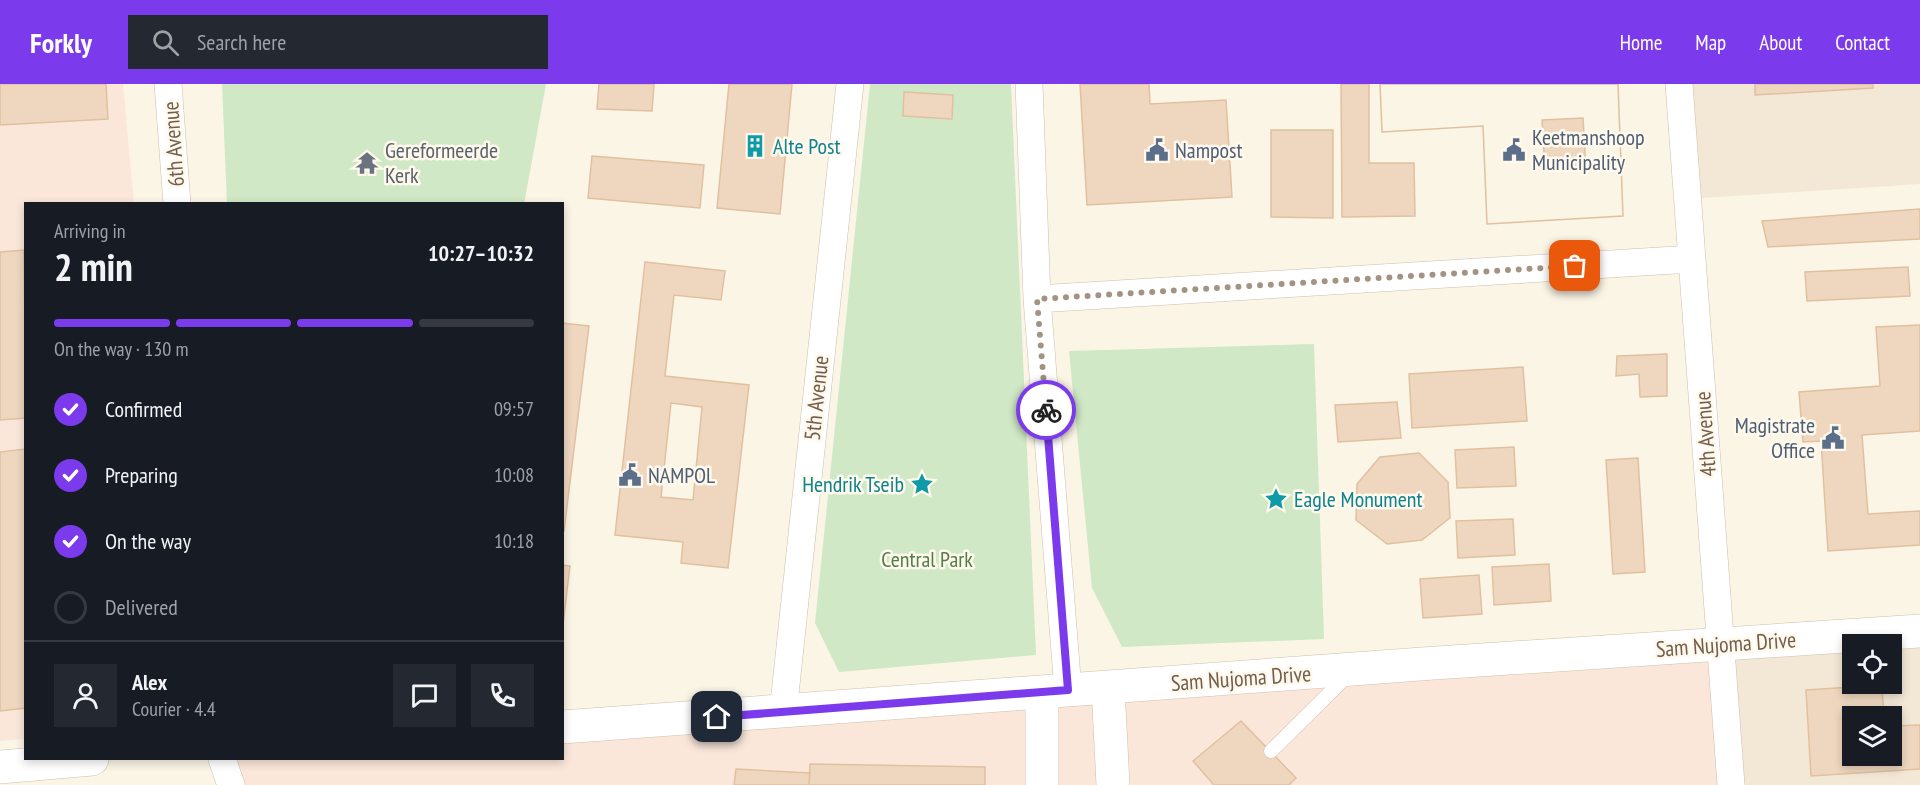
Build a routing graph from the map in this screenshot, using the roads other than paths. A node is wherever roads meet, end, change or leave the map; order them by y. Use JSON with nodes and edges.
{"nodes":[{"id":1,"x":168,"y":84,"type":"edge"},
{"id":2,"x":850,"y":84,"type":"edge"},
{"id":3,"x":1029,"y":84,"type":"edge"},
{"id":4,"x":1679,"y":84,"type":"edge"},
{"id":5,"x":177,"y":202,"type":"edge"},
{"id":6,"x":1692,"y":259,"type":"junction"},
{"id":7,"x":1037,"y":299,"type":"junction"},
{"id":8,"x":1920,"y":631,"type":"edge"},
{"id":9,"x":1721,"y":644,"type":"junction"},
{"id":10,"x":1354,"y":670,"type":"junction"},
{"id":11,"x":1108,"y":687,"type":"junction"},
{"id":12,"x":1055,"y":691,"type":"junction"},
{"id":13,"x":783,"y":713,"type":"junction"},
{"id":14,"x":564,"y":727,"type":"edge"},
{"id":15,"x":1270,"y":751,"type":"dead end"},
{"id":16,"x":80,"y":760,"type":"edge"},
{"id":17,"x":222,"y":760,"type":"edge"},
{"id":18,"x":0,"y":767,"type":"edge"},
{"id":19,"x":231,"y":785,"type":"edge"},
{"id":20,"x":1042,"y":785,"type":"edge"},
{"id":21,"x":1113,"y":785,"type":"edge"},
{"id":22,"x":1731,"y":785,"type":"edge"}],
"edges":[{"from":1,"to":5,"type":"street","name":"6th Avenue"},
{"from":2,"to":13,"type":"street","name":"5th Avenue"},
{"from":3,"to":7,"type":"street"},
{"from":4,"to":6,"type":"street","name":"4th Avenue"},
{"from":6,"to":7,"type":"street"},
{"from":6,"to":9,"type":"street","name":"4th Avenue"},
{"from":7,"to":12,"type":"street"},
{"from":8,"to":9,"type":"main road","name":"Sam Nujoma Drive"},
{"from":9,"to":10,"type":"main road","name":"Sam Nujoma Drive"},
{"from":9,"to":22,"type":"street","name":"4th Avenue"},
{"from":10,"to":11,"type":"main road","name":"Sam Nujoma Drive"},
{"from":10,"to":15,"type":"lane"},
{"from":11,"to":12,"type":"main road","name":"Sam Nujoma Drive"},
{"from":11,"to":21,"type":"main road"},
{"from":12,"to":13,"type":"main road","name":"Sam Nujoma Drive"},
{"from":12,"to":20,"type":"main road"},
{"from":13,"to":14,"type":"main road","name":"Sam Nujoma Drive"},
{"from":16,"to":18,"type":"main road"},
{"from":17,"to":19,"type":"street"}]}
